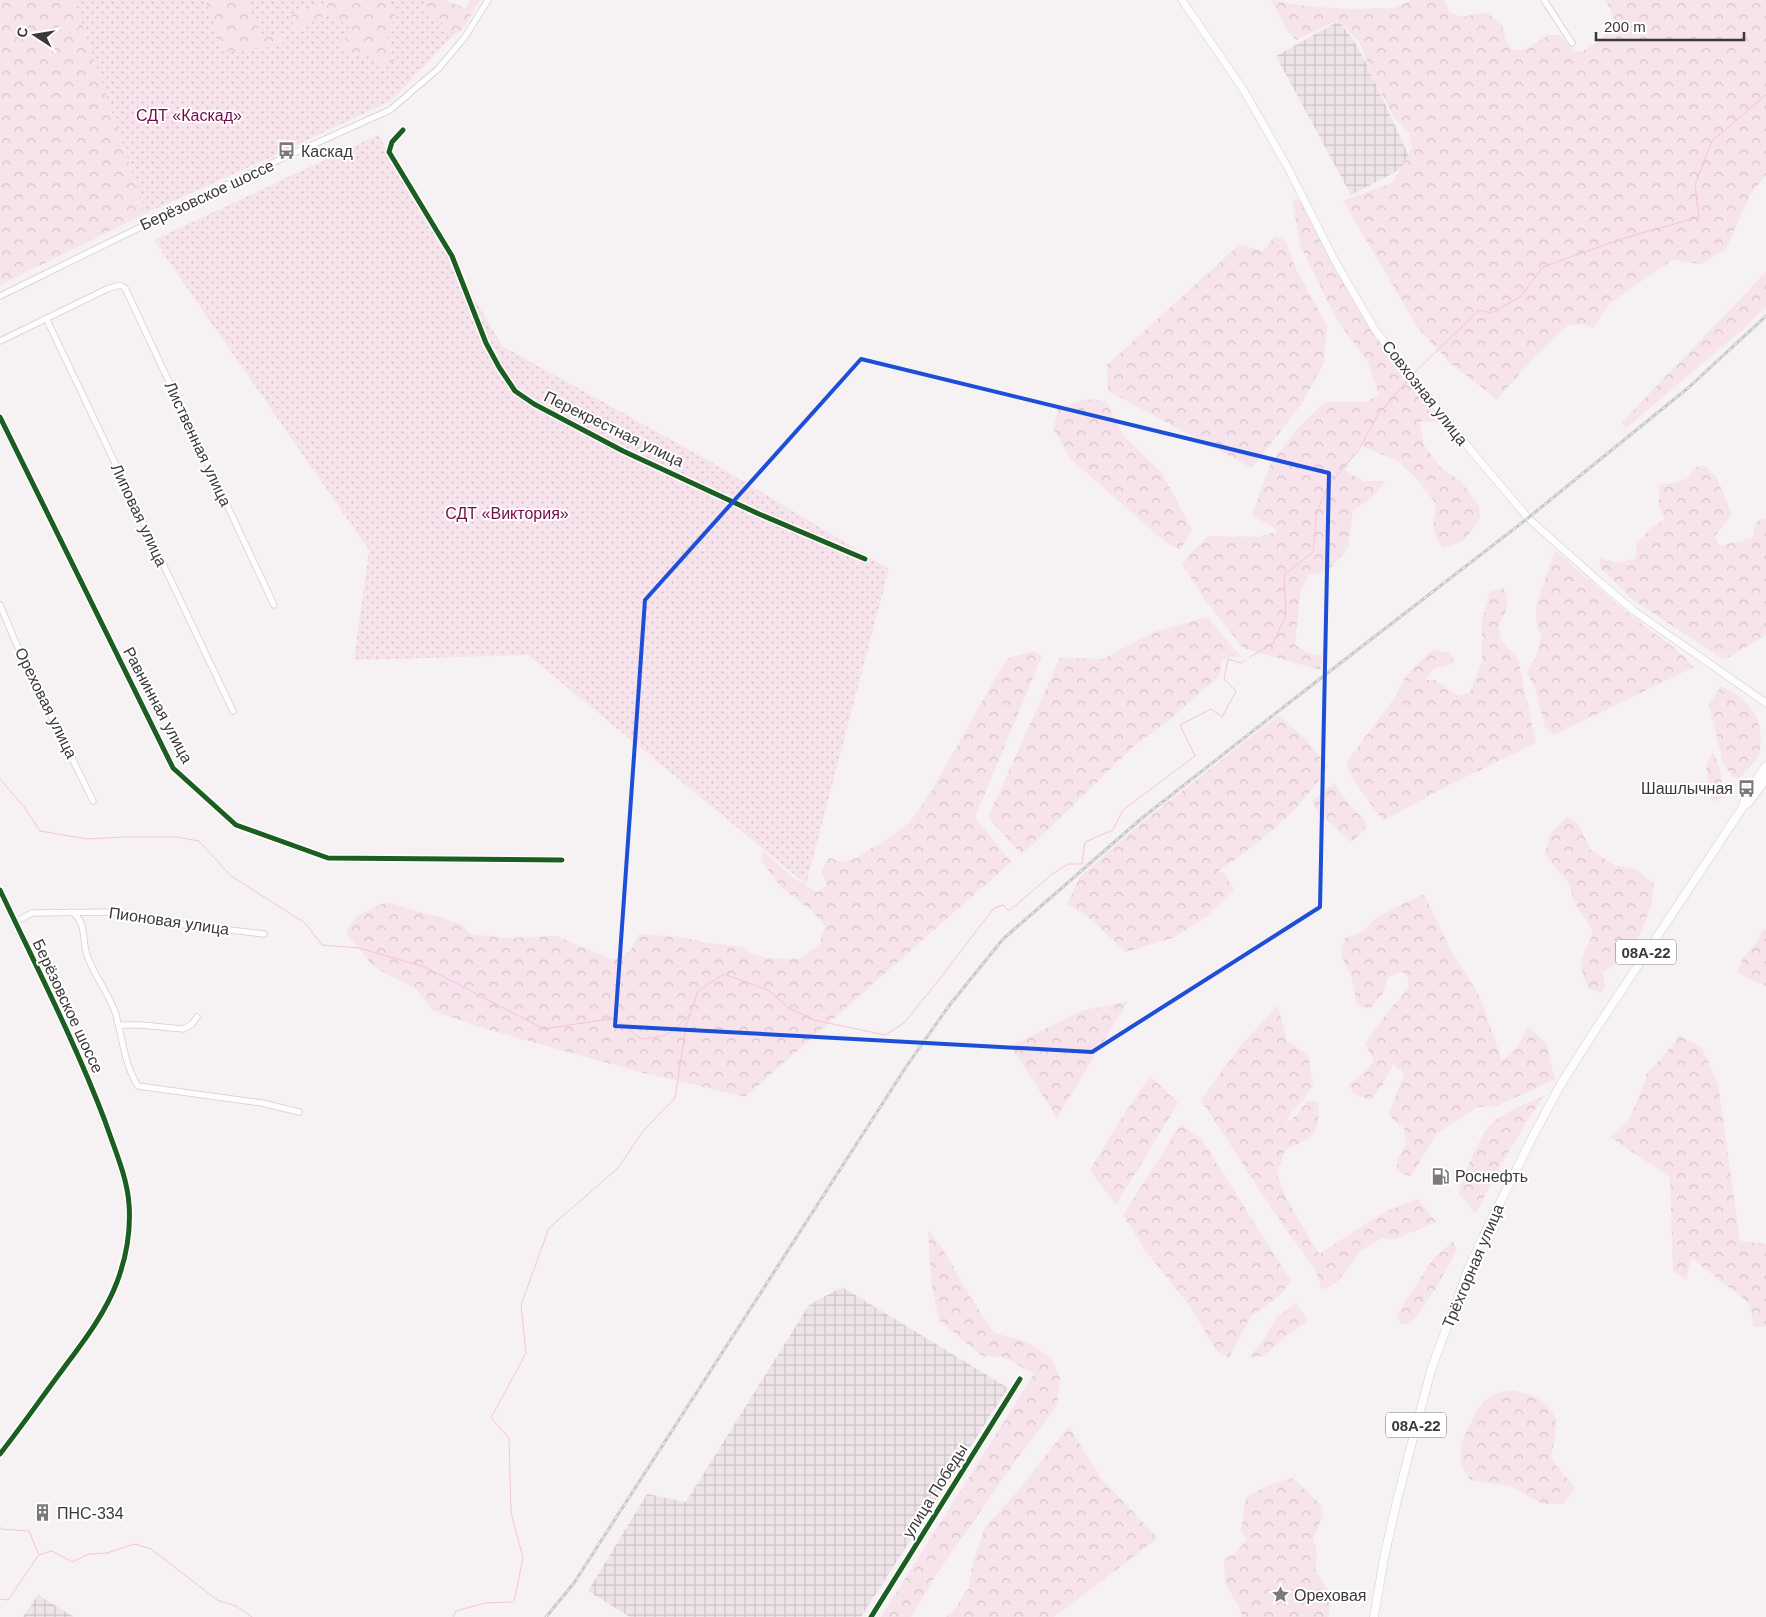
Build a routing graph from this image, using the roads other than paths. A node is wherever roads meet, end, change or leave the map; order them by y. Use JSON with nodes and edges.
{"nodes":[{"id":1,"x":488,"y":0,"type":"edge"},
{"id":2,"x":1182,"y":0,"type":"edge"},
{"id":3,"x":1544,"y":0,"type":"edge"},
{"id":4,"x":1572,"y":43,"type":"dead end"},
{"id":5,"x":403,"y":130,"type":"dead end"},
{"id":6,"x":0,"y":296,"type":"edge"},
{"id":7,"x":46,"y":318,"type":"junction"},
{"id":8,"x":0,"y":341,"type":"edge"},
{"id":9,"x":0,"y":417,"type":"edge"},
{"id":10,"x":865,"y":559,"type":"dead end"},
{"id":11,"x":0,"y":605,"type":"edge"},
{"id":12,"x":274,"y":605,"type":"dead end"},
{"id":13,"x":1766,"y":703,"type":"edge"},
{"id":14,"x":232,"y":711,"type":"dead end"},
{"id":15,"x":1766,"y":765,"type":"edge"},
{"id":16,"x":1766,"y":772,"type":"edge"},
{"id":17,"x":1766,"y":780,"type":"edge"},
{"id":18,"x":92,"y":802,"type":"dead end"},
{"id":19,"x":1739,"y":813,"type":"junction"},
{"id":20,"x":562,"y":860,"type":"dead end"},
{"id":21,"x":0,"y":890,"type":"edge"},
{"id":22,"x":72,"y":912,"type":"junction"},
{"id":23,"x":15,"y":922,"type":"junction"},
{"id":24,"x":264,"y":934,"type":"dead end"},
{"id":25,"x":197,"y":1017,"type":"dead end"},
{"id":26,"x":120,"y":1025,"type":"junction"},
{"id":27,"x":300,"y":1112,"type":"dead end"},
{"id":28,"x":1020,"y":1379,"type":"dead end"},
{"id":29,"x":0,"y":1454,"type":"edge"},
{"id":30,"x":872,"y":1617,"type":"edge"},
{"id":31,"x":1374,"y":1617,"type":"edge"}],
"edges":[{"from":1,"to":6,"type":"street","name":"Берёзовское шоссе"},
{"from":2,"to":13,"type":"main road","name":"Совхозная улица"},
{"from":3,"to":4,"type":"street"},
{"from":5,"to":10,"type":"street","name":"Перекрестная улица"},
{"from":7,"to":8,"type":"street"},
{"from":7,"to":12,"type":"street","name":"Лиственная улица"},
{"from":7,"to":14,"type":"street","name":"Липовая улица"},
{"from":9,"to":20,"type":"street","name":"Равнинная улица"},
{"from":11,"to":18,"type":"street","name":"Ореховая улица"},
{"from":15,"to":19,"type":"main road"},
{"from":16,"to":19,"type":"highway","number":"08А-22"},
{"from":17,"to":19,"type":"main road"},
{"from":19,"to":31,"type":"highway","name":"Трёхгорная улица","number":"08А-22"},
{"from":21,"to":23,"type":"street","name":"Берёзовское шоссе"},
{"from":22,"to":23,"type":"street","name":"Пионовая улица"},
{"from":22,"to":24,"type":"street","name":"Пионовая улица"},
{"from":22,"to":26,"type":"street"},
{"from":23,"to":29,"type":"street","name":"Берёзовское шоссе"},
{"from":25,"to":26,"type":"street"},
{"from":26,"to":27,"type":"street"},
{"from":28,"to":30,"type":"street","name":"улица Победы"}]}
